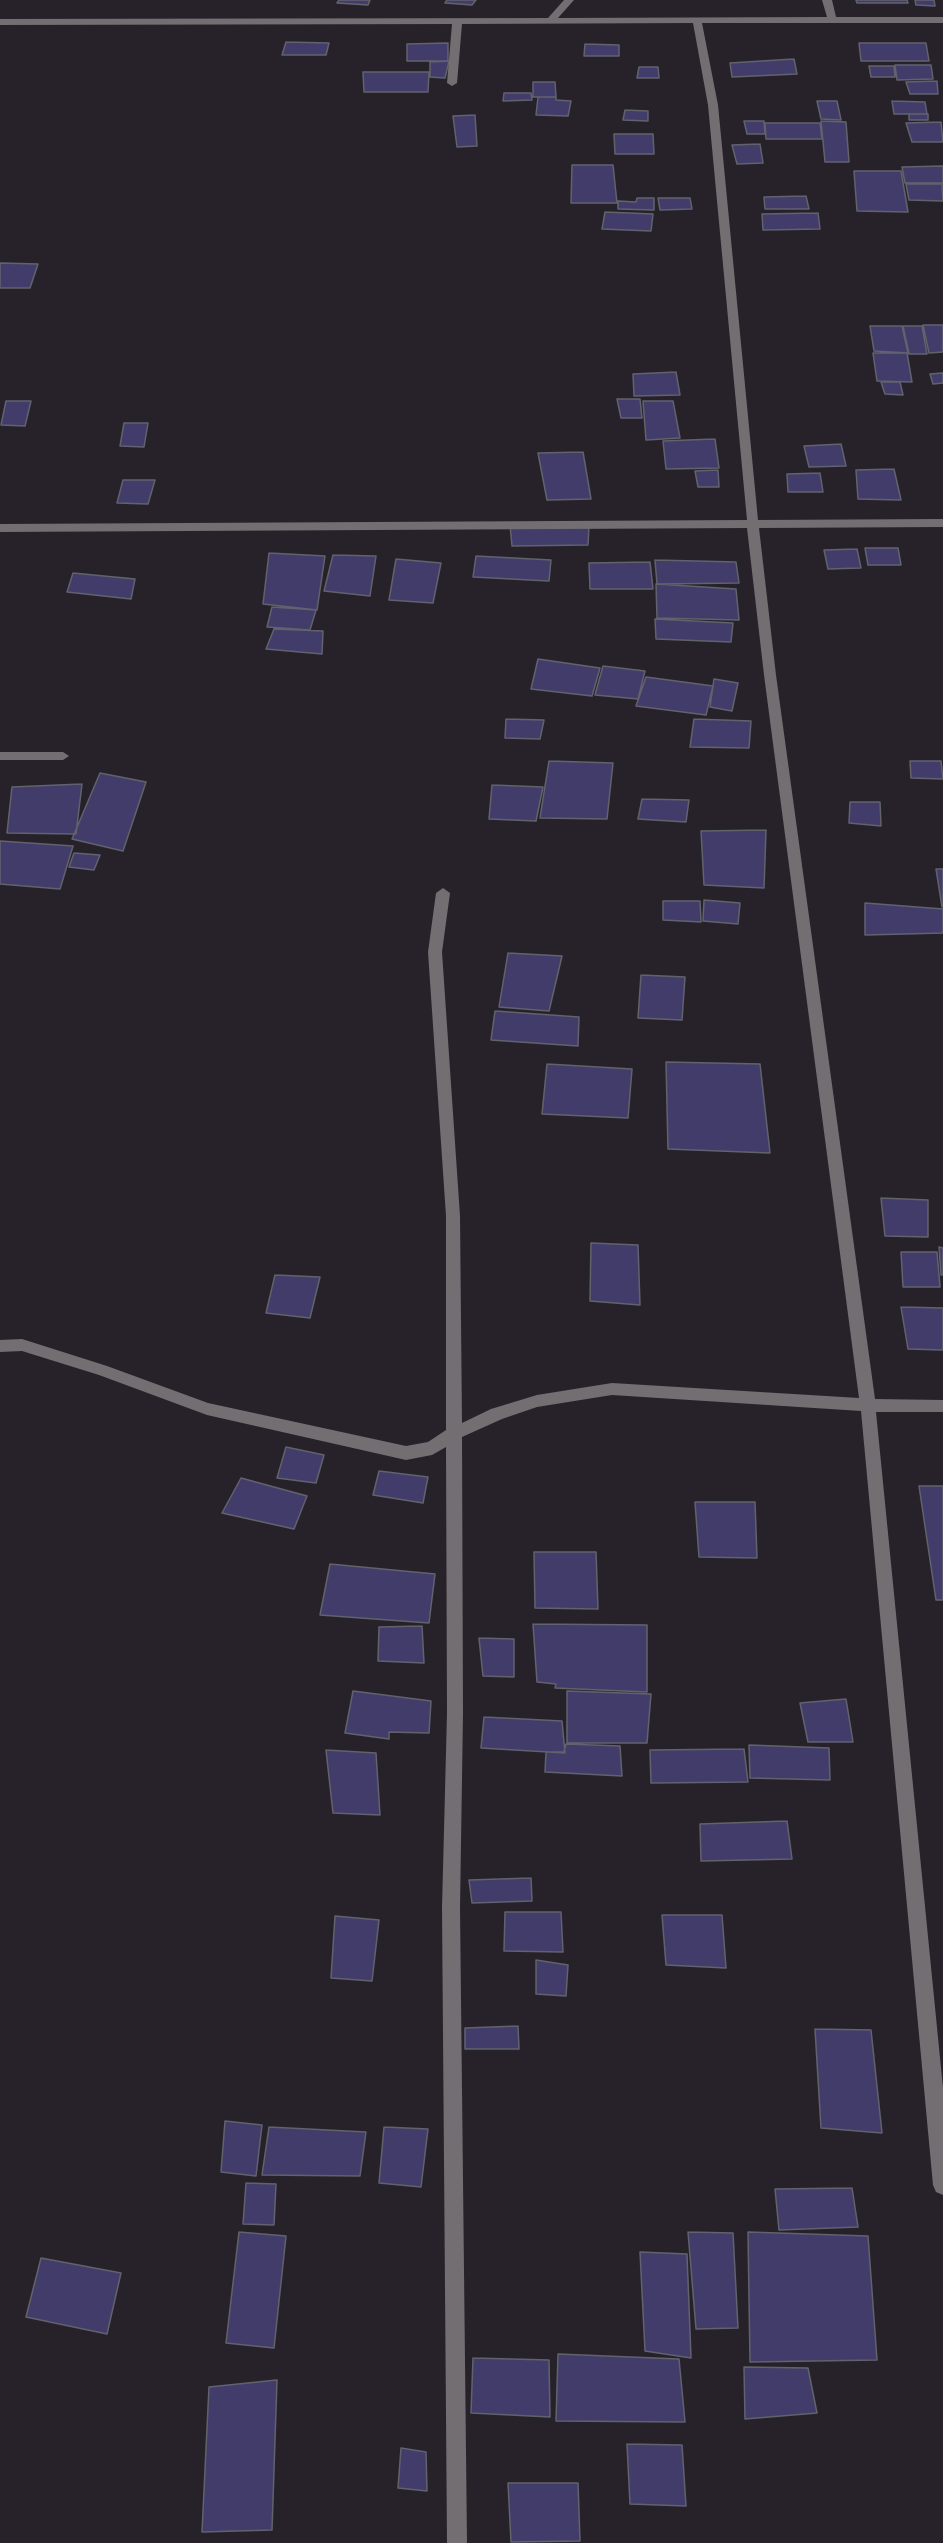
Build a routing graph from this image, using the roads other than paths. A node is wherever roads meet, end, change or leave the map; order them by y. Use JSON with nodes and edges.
{"nodes":[{"id":1,"x":569,"y":0,"type":"edge"},
{"id":2,"x":827,"y":0,"type":"edge"},
{"id":3,"x":551,"y":20,"type":"junction"},
{"id":4,"x":832,"y":20,"type":"junction"},
{"id":5,"x":457,"y":21,"type":"junction"},
{"id":6,"x":697,"y":21,"type":"junction"},
{"id":7,"x":0,"y":22,"type":"edge"},
{"id":8,"x":942,"y":22,"type":"edge"},
{"id":9,"x":452,"y":83,"type":"dead end"},
{"id":10,"x":943,"y":523,"type":"edge"},
{"id":11,"x":753,"y":525,"type":"junction"},
{"id":12,"x":0,"y":528,"type":"edge"},
{"id":13,"x":0,"y":756,"type":"edge"},
{"id":14,"x":63,"y":756,"type":"dead end"},
{"id":15,"x":443,"y":893,"type":"dead end"},
{"id":16,"x":0,"y":1346,"type":"edge"},
{"id":17,"x":868,"y":1405,"type":"junction"},
{"id":18,"x":943,"y":1406,"type":"edge"},
{"id":19,"x":454,"y":1433,"type":"junction"},
{"id":20,"x":943,"y":2185,"type":"edge"},
{"id":21,"x":457,"y":2543,"type":"edge"}],
"edges":[{"from":1,"to":3,"type":"street"},
{"from":2,"to":4,"type":"street"},
{"from":3,"to":5,"type":"street"},
{"from":3,"to":6,"type":"street"},
{"from":4,"to":6,"type":"street"},
{"from":4,"to":8,"type":"street"},
{"from":5,"to":7,"type":"street"},
{"from":5,"to":9,"type":"street"},
{"from":6,"to":11,"type":"street"},
{"from":10,"to":11,"type":"street"},
{"from":11,"to":12,"type":"street"},
{"from":11,"to":17,"type":"street"},
{"from":13,"to":14,"type":"street"},
{"from":15,"to":19,"type":"street"},
{"from":16,"to":19,"type":"street"},
{"from":17,"to":18,"type":"street"},
{"from":17,"to":19,"type":"street"},
{"from":17,"to":20,"type":"street"},
{"from":19,"to":21,"type":"street"}]}
